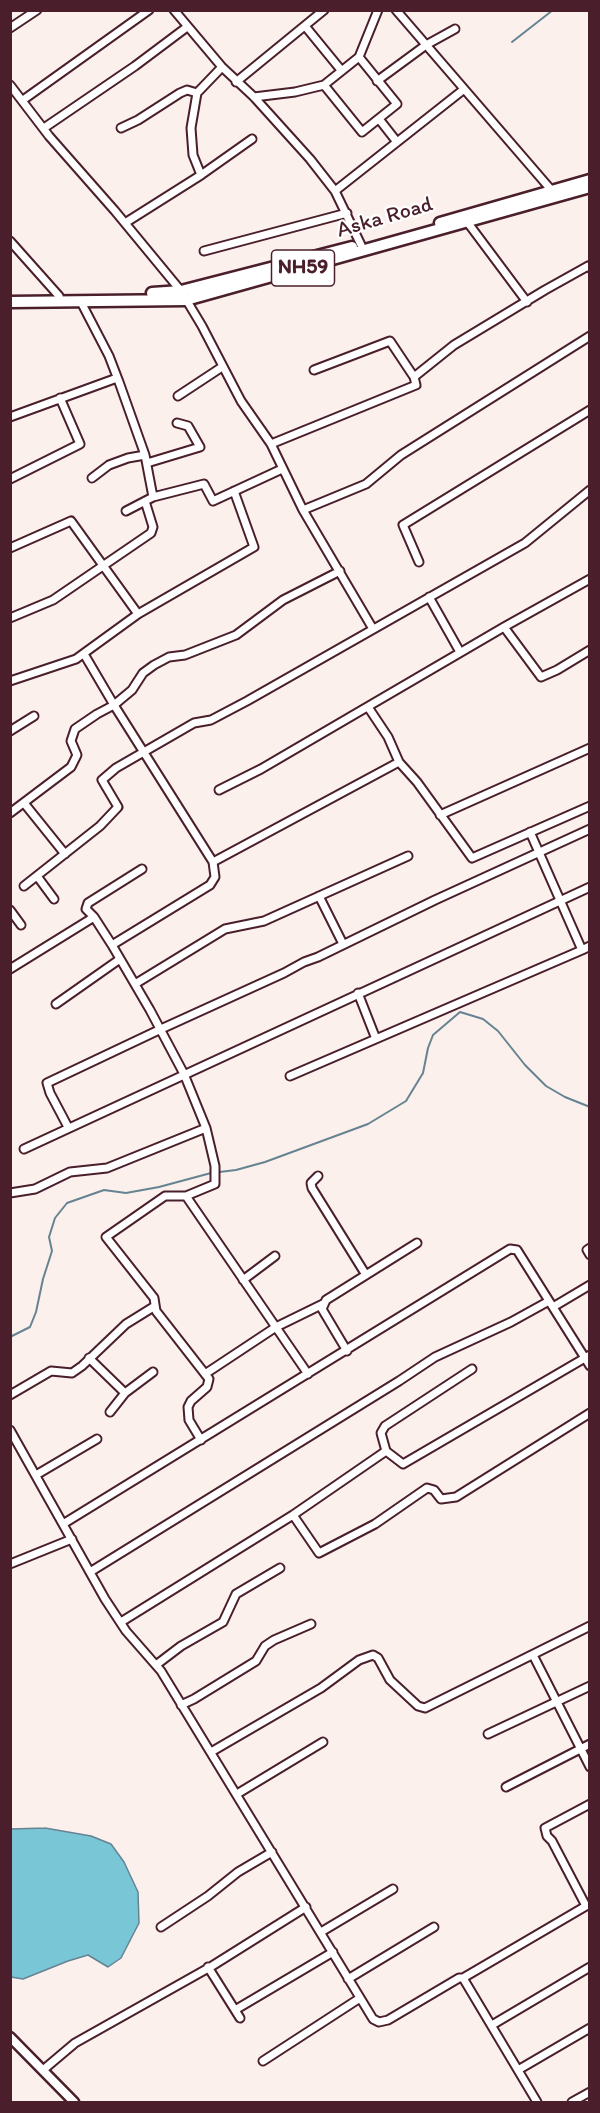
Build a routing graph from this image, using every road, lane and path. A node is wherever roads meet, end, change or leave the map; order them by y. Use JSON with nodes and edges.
{"nodes":[{"id":1,"x":37,"y":10,"type":"edge"},
{"id":2,"x":149,"y":10,"type":"edge"},
{"id":3,"x":174,"y":10,"type":"edge"},
{"id":4,"x":324,"y":10,"type":"edge"},
{"id":5,"x":378,"y":10,"type":"edge"},
{"id":6,"x":396,"y":10,"type":"edge"},
{"id":7,"x":305,"y":26,"type":"junction"},
{"id":8,"x":187,"y":27,"type":"junction"},
{"id":9,"x":10,"y":28,"type":"edge"},
{"id":10,"x":454,"y":29,"type":"dead end"},
{"id":11,"x":426,"y":45,"type":"junction"},
{"id":12,"x":359,"y":57,"type":"junction"},
{"id":13,"x":222,"y":67,"type":"junction"},
{"id":14,"x":341,"y":70,"type":"junction"},
{"id":15,"x":377,"y":81,"type":"junction"},
{"id":16,"x":236,"y":82,"type":"junction"},
{"id":17,"x":10,"y":85,"type":"edge"},
{"id":18,"x":324,"y":85,"type":"junction"},
{"id":19,"x":463,"y":90,"type":"junction"},
{"id":20,"x":197,"y":93,"type":"junction"},
{"id":21,"x":254,"y":97,"type":"junction"},
{"id":22,"x":23,"y":100,"type":"junction"},
{"id":23,"x":379,"y":119,"type":"junction"},
{"id":24,"x":44,"y":128,"type":"junction"},
{"id":25,"x":121,"y":128,"type":"dead end"},
{"id":26,"x":252,"y":139,"type":"dead end"},
{"id":27,"x":397,"y":142,"type":"junction"},
{"id":28,"x":201,"y":175,"type":"junction"},
{"id":29,"x":590,"y":180,"type":"edge"},
{"id":30,"x":590,"y":188,"type":"edge"},
{"id":31,"x":335,"y":191,"type":"junction"},
{"id":32,"x":554,"y":194,"type":"junction"},
{"id":33,"x":346,"y":213,"type":"junction"},
{"id":34,"x":125,"y":223,"type":"junction"},
{"id":35,"x":468,"y":223,"type":"junction"},
{"id":36,"x":10,"y":241,"type":"edge"},
{"id":37,"x":361,"y":245,"type":"junction"},
{"id":38,"x":204,"y":251,"type":"dead end"},
{"id":39,"x":590,"y":268,"type":"edge"},
{"id":40,"x":10,"y":296,"type":"edge"},
{"id":41,"x":59,"y":296,"type":"junction"},
{"id":42,"x":183,"y":296,"type":"junction"},
{"id":43,"x":10,"y":302,"type":"edge"},
{"id":44,"x":81,"y":302,"type":"junction"},
{"id":45,"x":527,"y":302,"type":"junction"},
{"id":46,"x":590,"y":336,"type":"edge"},
{"id":47,"x":222,"y":367,"type":"junction"},
{"id":48,"x":314,"y":370,"type":"dead end"},
{"id":49,"x":414,"y":377,"type":"junction"},
{"id":50,"x":117,"y":378,"type":"junction"},
{"id":51,"x":178,"y":396,"type":"dead end"},
{"id":52,"x":60,"y":398,"type":"junction"},
{"id":53,"x":590,"y":410,"type":"edge"},
{"id":54,"x":10,"y":417,"type":"edge"},
{"id":55,"x":177,"y":423,"type":"dead end"},
{"id":56,"x":271,"y":444,"type":"junction"},
{"id":57,"x":146,"y":459,"type":"junction"},
{"id":58,"x":282,"y":469,"type":"junction"},
{"id":59,"x":92,"y":478,"type":"dead end"},
{"id":60,"x":10,"y":479,"type":"edge"},
{"id":61,"x":590,"y":490,"type":"edge"},
{"id":62,"x":234,"y":491,"type":"junction"},
{"id":63,"x":153,"y":497,"type":"junction"},
{"id":64,"x":145,"y":501,"type":"junction"},
{"id":65,"x":303,"y":510,"type":"junction"},
{"id":66,"x":126,"y":511,"type":"dead end"},
{"id":67,"x":10,"y":548,"type":"edge"},
{"id":68,"x":419,"y":562,"type":"dead end"},
{"id":69,"x":104,"y":566,"type":"junction"},
{"id":70,"x":340,"y":571,"type":"junction"},
{"id":71,"x":590,"y":579,"type":"edge"},
{"id":72,"x":429,"y":597,"type":"junction"},
{"id":73,"x":138,"y":614,"type":"junction"},
{"id":74,"x":10,"y":618,"type":"edge"},
{"id":75,"x":504,"y":627,"type":"junction"},
{"id":76,"x":373,"y":629,"type":"junction"},
{"id":77,"x":590,"y":650,"type":"edge"},
{"id":78,"x":460,"y":652,"type":"junction"},
{"id":79,"x":84,"y":654,"type":"junction"},
{"id":80,"x":10,"y":681,"type":"edge"},
{"id":81,"x":114,"y":705,"type":"junction"},
{"id":82,"x":368,"y":707,"type":"junction"},
{"id":83,"x":34,"y":716,"type":"dead end"},
{"id":84,"x":10,"y":731,"type":"edge"},
{"id":85,"x":590,"y":748,"type":"edge"},
{"id":86,"x":143,"y":753,"type":"junction"},
{"id":87,"x":399,"y":762,"type":"junction"},
{"id":88,"x":219,"y":790,"type":"dead end"},
{"id":89,"x":24,"y":802,"type":"junction"},
{"id":90,"x":590,"y":806,"type":"edge"},
{"id":91,"x":10,"y":813,"type":"edge"},
{"id":92,"x":440,"y":814,"type":"junction"},
{"id":93,"x":590,"y":829,"type":"edge"},
{"id":94,"x":530,"y":832,"type":"junction"},
{"id":95,"x":539,"y":852,"type":"junction"},
{"id":96,"x":65,"y":854,"type":"junction"},
{"id":97,"x":408,"y":856,"type":"dead end"},
{"id":98,"x":213,"y":862,"type":"junction"},
{"id":99,"x":142,"y":869,"type":"dead end"},
{"id":100,"x":36,"y":876,"type":"junction"},
{"id":101,"x":24,"y":886,"type":"dead end"},
{"id":102,"x":590,"y":887,"type":"edge"},
{"id":103,"x":319,"y":896,"type":"junction"},
{"id":104,"x":54,"y":899,"type":"dead end"},
{"id":105,"x":561,"y":900,"type":"junction"},
{"id":106,"x":10,"y":910,"type":"edge"},
{"id":107,"x":94,"y":917,"type":"junction"},
{"id":108,"x":21,"y":925,"type":"dead end"},
{"id":109,"x":344,"y":944,"type":"junction"},
{"id":110,"x":112,"y":945,"type":"junction"},
{"id":111,"x":586,"y":948,"type":"edge"},
{"id":112,"x":120,"y":959,"type":"junction"},
{"id":113,"x":10,"y":969,"type":"edge"},
{"id":114,"x":135,"y":984,"type":"junction"},
{"id":115,"x":358,"y":993,"type":"junction"},
{"id":116,"x":56,"y":1004,"type":"dead end"},
{"id":117,"x":160,"y":1029,"type":"junction"},
{"id":118,"x":376,"y":1039,"type":"junction"},
{"id":119,"x":184,"y":1074,"type":"junction"},
{"id":120,"x":290,"y":1076,"type":"dead end"},
{"id":121,"x":68,"y":1127,"type":"junction"},
{"id":122,"x":206,"y":1128,"type":"junction"},
{"id":123,"x":24,"y":1149,"type":"dead end"},
{"id":124,"x":318,"y":1176,"type":"dead end"},
{"id":125,"x":10,"y":1193,"type":"edge"},
{"id":126,"x":186,"y":1196,"type":"junction"},
{"id":127,"x":417,"y":1243,"type":"dead end"},
{"id":128,"x":590,"y":1248,"type":"edge"},
{"id":129,"x":590,"y":1255,"type":"edge"},
{"id":130,"x":275,"y":1256,"type":"dead end"},
{"id":131,"x":366,"y":1275,"type":"junction"},
{"id":132,"x":243,"y":1280,"type":"junction"},
{"id":133,"x":590,"y":1285,"type":"edge"},
{"id":134,"x":323,"y":1304,"type":"junction"},
{"id":135,"x":551,"y":1304,"type":"junction"},
{"id":136,"x":155,"y":1306,"type":"junction"},
{"id":137,"x":276,"y":1327,"type":"junction"},
{"id":138,"x":347,"y":1351,"type":"junction"},
{"id":139,"x":587,"y":1357,"type":"edge"},
{"id":140,"x":89,"y":1358,"type":"junction"},
{"id":141,"x":590,"y":1366,"type":"edge"},
{"id":142,"x":472,"y":1369,"type":"dead end"},
{"id":143,"x":153,"y":1372,"type":"dead end"},
{"id":144,"x":205,"y":1374,"type":"junction"},
{"id":145,"x":308,"y":1374,"type":"junction"},
{"id":146,"x":126,"y":1393,"type":"junction"},
{"id":147,"x":10,"y":1395,"type":"edge"},
{"id":148,"x":110,"y":1412,"type":"dead end"},
{"id":149,"x":590,"y":1413,"type":"edge"},
{"id":150,"x":10,"y":1430,"type":"edge"},
{"id":151,"x":96,"y":1439,"type":"dead end"},
{"id":152,"x":201,"y":1440,"type":"junction"},
{"id":153,"x":386,"y":1451,"type":"junction"},
{"id":154,"x":36,"y":1475,"type":"junction"},
{"id":155,"x":293,"y":1515,"type":"junction"},
{"id":156,"x":63,"y":1524,"type":"junction"},
{"id":157,"x":72,"y":1539,"type":"junction"},
{"id":158,"x":10,"y":1564,"type":"edge"},
{"id":159,"x":280,"y":1568,"type":"dead end"},
{"id":160,"x":90,"y":1572,"type":"junction"},
{"id":161,"x":121,"y":1622,"type":"junction"},
{"id":162,"x":311,"y":1624,"type":"dead end"},
{"id":163,"x":590,"y":1626,"type":"edge"},
{"id":164,"x":533,"y":1655,"type":"junction"},
{"id":165,"x":156,"y":1665,"type":"junction"},
{"id":166,"x":590,"y":1686,"type":"edge"},
{"id":167,"x":556,"y":1701,"type":"junction"},
{"id":168,"x":182,"y":1705,"type":"junction"},
{"id":169,"x":488,"y":1734,"type":"dead end"},
{"id":170,"x":323,"y":1742,"type":"dead end"},
{"id":171,"x":590,"y":1744,"type":"edge"},
{"id":172,"x":580,"y":1749,"type":"junction"},
{"id":173,"x":211,"y":1752,"type":"junction"},
{"id":174,"x":590,"y":1767,"type":"edge"},
{"id":175,"x":506,"y":1787,"type":"dead end"},
{"id":176,"x":237,"y":1794,"type":"junction"},
{"id":177,"x":590,"y":1804,"type":"edge"},
{"id":178,"x":272,"y":1852,"type":"junction"},
{"id":179,"x":393,"y":1889,"type":"dead end"},
{"id":180,"x":306,"y":1907,"type":"junction"},
{"id":181,"x":161,"y":1927,"type":"dead end"},
{"id":182,"x":434,"y":1927,"type":"dead end"},
{"id":183,"x":321,"y":1932,"type":"junction"},
{"id":184,"x":333,"y":1952,"type":"junction"},
{"id":185,"x":208,"y":1967,"type":"junction"},
{"id":186,"x":590,"y":1967,"type":"edge"},
{"id":187,"x":463,"y":1978,"type":"junction"},
{"id":188,"x":348,"y":1979,"type":"junction"},
{"id":189,"x":360,"y":1998,"type":"junction"},
{"id":190,"x":235,"y":2010,"type":"junction"},
{"id":191,"x":240,"y":2018,"type":"dead end"},
{"id":192,"x":492,"y":2025,"type":"junction"},
{"id":193,"x":590,"y":2028,"type":"edge"},
{"id":194,"x":10,"y":2037,"type":"edge"},
{"id":195,"x":263,"y":2061,"type":"dead end"},
{"id":196,"x":43,"y":2070,"type":"junction"},
{"id":197,"x":518,"y":2070,"type":"junction"},
{"id":198,"x":590,"y":2092,"type":"edge"},
{"id":199,"x":70,"y":2102,"type":"edge"},
{"id":200,"x":537,"y":2103,"type":"edge"},
{"id":201,"x":572,"y":2103,"type":"edge"}],
"edges":[{"from":1,"to":9,"type":"street"},
{"from":2,"to":22,"type":"street"},
{"from":3,"to":8,"type":"street"},
{"from":4,"to":7,"type":"street"},
{"from":5,"to":12,"type":"street"},
{"from":6,"to":11,"type":"street"},
{"from":7,"to":14,"type":"street"},
{"from":7,"to":16,"type":"street"},
{"from":8,"to":13,"type":"street"},
{"from":8,"to":24,"type":"street"},
{"from":10,"to":11,"type":"street"},
{"from":11,"to":15,"type":"street"},
{"from":11,"to":19,"type":"street"},
{"from":12,"to":14,"type":"street"},
{"from":12,"to":15,"type":"street"},
{"from":13,"to":16,"type":"street"},
{"from":13,"to":20,"type":"street"},
{"from":14,"to":18,"type":"street"},
{"from":15,"to":23,"type":"street"},
{"from":16,"to":21,"type":"street"},
{"from":17,"to":22,"type":"street"},
{"from":18,"to":21,"type":"street"},
{"from":18,"to":23,"type":"street"},
{"from":19,"to":27,"type":"street"},
{"from":19,"to":32,"type":"street"},
{"from":20,"to":25,"type":"street"},
{"from":20,"to":28,"type":"street"},
{"from":21,"to":31,"type":"street"},
{"from":22,"to":24,"type":"street"},
{"from":23,"to":27,"type":"street"},
{"from":24,"to":34,"type":"street"},
{"from":26,"to":28,"type":"street"},
{"from":27,"to":31,"type":"street"},
{"from":28,"to":34,"type":"street"},
{"from":29,"to":32,"type":"highway","name":"Aska Road","number":"NH59"},
{"from":30,"to":32,"type":"highway","number":"NH59"},
{"from":31,"to":33,"type":"street"},
{"from":32,"to":35,"type":"highway","number":"NH59"},
{"from":32,"to":37,"type":"highway","name":"Aska Road","number":"NH59"},
{"from":33,"to":37,"type":"street"},
{"from":33,"to":38,"type":"street"},
{"from":34,"to":42,"type":"street"},
{"from":35,"to":42,"type":"highway","number":"NH59"},
{"from":35,"to":45,"type":"street"},
{"from":36,"to":41,"type":"street"},
{"from":37,"to":42,"type":"highway","name":"Aska Road","number":"NH59"},
{"from":39,"to":45,"type":"street"},
{"from":40,"to":41,"type":"highway","name":"Aska Road","number":"NH59"},
{"from":41,"to":42,"type":"highway","name":"Aska Road","number":"NH59"},
{"from":42,"to":44,"type":"highway","number":"NH59"},
{"from":42,"to":47,"type":"street"},
{"from":43,"to":44,"type":"highway","number":"NH59"},
{"from":44,"to":50,"type":"street"},
{"from":45,"to":49,"type":"street"},
{"from":46,"to":65,"type":"street"},
{"from":47,"to":51,"type":"street"},
{"from":47,"to":56,"type":"street"},
{"from":48,"to":49,"type":"street"},
{"from":49,"to":56,"type":"street"},
{"from":50,"to":52,"type":"street"},
{"from":50,"to":57,"type":"street"},
{"from":52,"to":54,"type":"street"},
{"from":52,"to":60,"type":"street"},
{"from":53,"to":68,"type":"street"},
{"from":55,"to":57,"type":"street"},
{"from":56,"to":58,"type":"street"},
{"from":57,"to":59,"type":"street"},
{"from":57,"to":63,"type":"street"},
{"from":58,"to":62,"type":"street"},
{"from":58,"to":65,"type":"street"},
{"from":61,"to":72,"type":"street"},
{"from":62,"to":63,"type":"street"},
{"from":62,"to":73,"type":"street"},
{"from":63,"to":64,"type":"street"},
{"from":64,"to":66,"type":"street"},
{"from":64,"to":69,"type":"street"},
{"from":65,"to":70,"type":"street"},
{"from":67,"to":69,"type":"street"},
{"from":69,"to":73,"type":"street"},
{"from":69,"to":74,"type":"street"},
{"from":70,"to":76,"type":"street"},
{"from":70,"to":81,"type":"street"},
{"from":71,"to":75,"type":"street"},
{"from":72,"to":76,"type":"street"},
{"from":72,"to":78,"type":"street"},
{"from":73,"to":79,"type":"street"},
{"from":75,"to":77,"type":"street"},
{"from":75,"to":78,"type":"street"},
{"from":76,"to":86,"type":"street"},
{"from":78,"to":82,"type":"street"},
{"from":79,"to":80,"type":"street"},
{"from":79,"to":81,"type":"street"},
{"from":81,"to":86,"type":"street"},
{"from":81,"to":89,"type":"street"},
{"from":82,"to":87,"type":"street"},
{"from":82,"to":88,"type":"street"},
{"from":83,"to":84,"type":"street"},
{"from":85,"to":92,"type":"street"},
{"from":86,"to":96,"type":"street"},
{"from":86,"to":98,"type":"street"},
{"from":87,"to":92,"type":"street"},
{"from":87,"to":98,"type":"street"},
{"from":89,"to":91,"type":"street"},
{"from":89,"to":96,"type":"street"},
{"from":90,"to":94,"type":"street"},
{"from":92,"to":94,"type":"street"},
{"from":93,"to":95,"type":"street"},
{"from":94,"to":95,"type":"street"},
{"from":95,"to":105,"type":"street"},
{"from":95,"to":109,"type":"street"},
{"from":96,"to":100,"type":"street"},
{"from":97,"to":103,"type":"street"},
{"from":98,"to":110,"type":"street"},
{"from":99,"to":107,"type":"street"},
{"from":100,"to":101,"type":"street"},
{"from":100,"to":104,"type":"street"},
{"from":102,"to":105,"type":"street"},
{"from":103,"to":109,"type":"street"},
{"from":103,"to":114,"type":"street"},
{"from":105,"to":111,"type":"street"},
{"from":105,"to":115,"type":"street"},
{"from":106,"to":108,"type":"street"},
{"from":107,"to":110,"type":"street"},
{"from":107,"to":113,"type":"street"},
{"from":109,"to":117,"type":"street"},
{"from":110,"to":112,"type":"street"},
{"from":111,"to":118,"type":"street"},
{"from":112,"to":114,"type":"street"},
{"from":112,"to":116,"type":"street"},
{"from":114,"to":117,"type":"street"},
{"from":115,"to":118,"type":"street"},
{"from":115,"to":119,"type":"street"},
{"from":117,"to":119,"type":"street"},
{"from":117,"to":121,"type":"street"},
{"from":118,"to":120,"type":"street"},
{"from":119,"to":121,"type":"street"},
{"from":119,"to":122,"type":"street"},
{"from":121,"to":123,"type":"street"},
{"from":122,"to":125,"type":"street"},
{"from":122,"to":126,"type":"street"},
{"from":124,"to":131,"type":"street"},
{"from":126,"to":132,"type":"street"},
{"from":126,"to":136,"type":"street"},
{"from":127,"to":131,"type":"street"},
{"from":128,"to":129,"type":"street"},
{"from":130,"to":132,"type":"street"},
{"from":131,"to":134,"type":"street"},
{"from":132,"to":137,"type":"street"},
{"from":133,"to":135,"type":"street"},
{"from":134,"to":137,"type":"street"},
{"from":134,"to":138,"type":"street"},
{"from":135,"to":138,"type":"street"},
{"from":135,"to":139,"type":"street"},
{"from":135,"to":160,"type":"street"},
{"from":136,"to":140,"type":"street"},
{"from":136,"to":144,"type":"street"},
{"from":137,"to":144,"type":"street"},
{"from":137,"to":145,"type":"street"},
{"from":138,"to":145,"type":"street"},
{"from":139,"to":141,"type":"street"},
{"from":139,"to":153,"type":"street"},
{"from":140,"to":146,"type":"street"},
{"from":140,"to":147,"type":"street"},
{"from":142,"to":153,"type":"street"},
{"from":143,"to":146,"type":"street"},
{"from":144,"to":152,"type":"street"},
{"from":145,"to":152,"type":"street"},
{"from":146,"to":148,"type":"street"},
{"from":149,"to":155,"type":"street"},
{"from":150,"to":154,"type":"street"},
{"from":151,"to":154,"type":"street"},
{"from":152,"to":156,"type":"street"},
{"from":153,"to":155,"type":"street"},
{"from":154,"to":156,"type":"street"},
{"from":155,"to":161,"type":"street"},
{"from":156,"to":157,"type":"street"},
{"from":157,"to":158,"type":"street"},
{"from":157,"to":160,"type":"street"},
{"from":159,"to":165,"type":"street"},
{"from":160,"to":161,"type":"street"},
{"from":161,"to":165,"type":"street"},
{"from":162,"to":168,"type":"street"},
{"from":163,"to":164,"type":"street"},
{"from":164,"to":167,"type":"street"},
{"from":164,"to":173,"type":"street"},
{"from":165,"to":168,"type":"street"},
{"from":166,"to":167,"type":"street"},
{"from":167,"to":169,"type":"street"},
{"from":167,"to":172,"type":"street"},
{"from":168,"to":173,"type":"street"},
{"from":170,"to":176,"type":"street"},
{"from":171,"to":172,"type":"street"},
{"from":172,"to":174,"type":"street"},
{"from":172,"to":175,"type":"street"},
{"from":173,"to":176,"type":"street"},
{"from":176,"to":178,"type":"street"},
{"from":177,"to":187,"type":"street"},
{"from":178,"to":180,"type":"street"},
{"from":178,"to":181,"type":"street"},
{"from":179,"to":183,"type":"street"},
{"from":180,"to":183,"type":"street"},
{"from":180,"to":185,"type":"street"},
{"from":182,"to":188,"type":"street"},
{"from":183,"to":184,"type":"street"},
{"from":184,"to":188,"type":"street"},
{"from":184,"to":190,"type":"street"},
{"from":185,"to":190,"type":"street"},
{"from":185,"to":196,"type":"street"},
{"from":186,"to":192,"type":"street"},
{"from":187,"to":189,"type":"street"},
{"from":187,"to":192,"type":"street"},
{"from":188,"to":189,"type":"street"},
{"from":189,"to":195,"type":"street"},
{"from":190,"to":191,"type":"street"},
{"from":192,"to":197,"type":"street"},
{"from":193,"to":197,"type":"street"},
{"from":194,"to":196,"type":"street"},
{"from":196,"to":199,"type":"street"},
{"from":197,"to":200,"type":"street"},
{"from":198,"to":201,"type":"street"}]}
